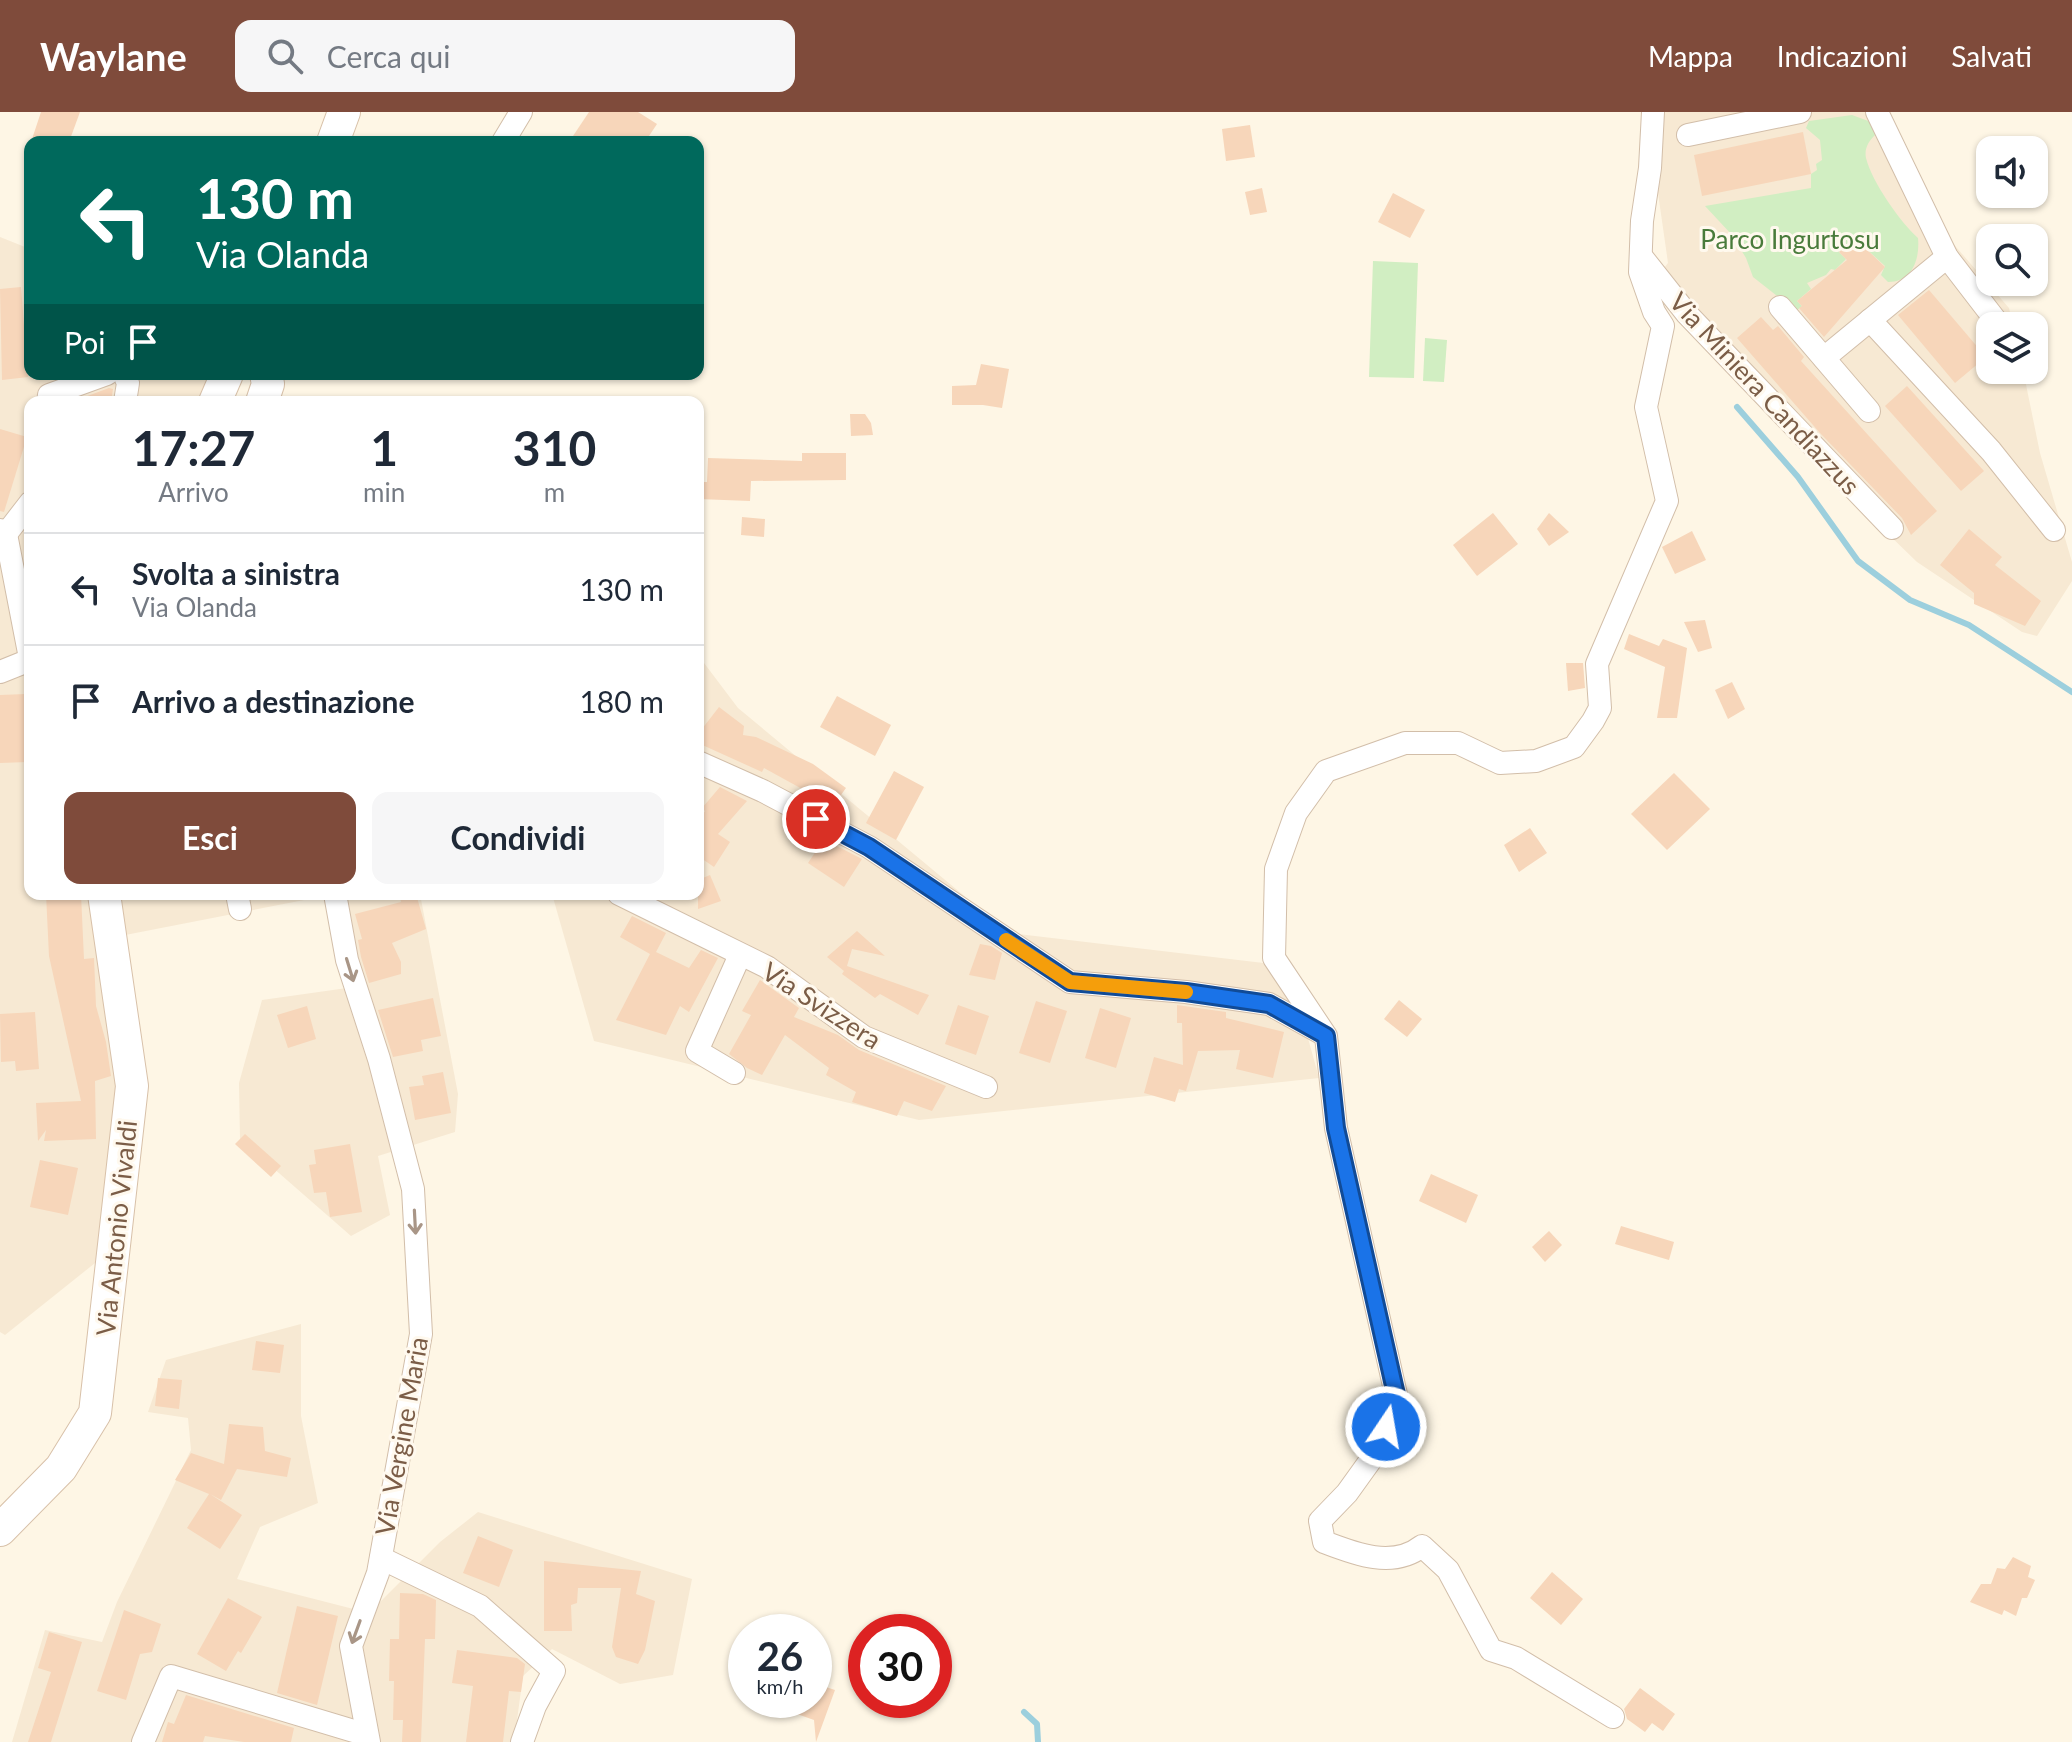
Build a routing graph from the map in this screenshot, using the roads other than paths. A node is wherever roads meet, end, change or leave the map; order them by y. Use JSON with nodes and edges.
{"nodes":[{"id":1,"x":344,"y":112,"type":"edge"},
{"id":2,"x":521,"y":112,"type":"edge"},
{"id":3,"x":1653,"y":112,"type":"edge"},
{"id":4,"x":1800,"y":112,"type":"edge"},
{"id":5,"x":1877,"y":112,"type":"edge"},
{"id":6,"x":1773,"y":115,"type":"edge"},
{"id":7,"x":1688,"y":135,"type":"dead end"},
{"id":8,"x":335,"y":136,"type":"edge"},
{"id":9,"x":507,"y":136,"type":"edge"},
{"id":10,"x":1641,"y":256,"type":"junction"},
{"id":11,"x":1947,"y":257,"type":"junction"},
{"id":12,"x":1780,"y":307,"type":"dead end"},
{"id":13,"x":1989,"y":312,"type":"edge"},
{"id":14,"x":1870,"y":320,"type":"junction"},
{"id":15,"x":1824,"y":358,"type":"junction"},
{"id":16,"x":90,"y":380,"type":"edge"},
{"id":17,"x":49,"y":396,"type":"edge"},
{"id":18,"x":1869,"y":411,"type":"dead end"},
{"id":19,"x":24,"y":509,"type":"edge"},
{"id":20,"x":1892,"y":528,"type":"dead end"},
{"id":21,"x":2054,"y":530,"type":"dead end"},
{"id":22,"x":3,"y":532,"type":"edge"},
{"id":23,"x":24,"y":610,"type":"edge"},
{"id":24,"x":24,"y":662,"type":"edge"},
{"id":25,"x":0,"y":672,"type":"edge"},
{"id":26,"x":704,"y":765,"type":"edge"},
{"id":27,"x":105,"y":900,"type":"edge"},
{"id":28,"x":336,"y":900,"type":"edge"},
{"id":29,"x":631,"y":900,"type":"edge"},
{"id":30,"x":740,"y":955,"type":"junction"},
{"id":31,"x":1326,"y":1036,"type":"junction"},
{"id":32,"x":734,"y":1073,"type":"dead end"},
{"id":33,"x":986,"y":1087,"type":"dead end"},
{"id":34,"x":0,"y":1530,"type":"edge"},
{"id":35,"x":381,"y":1558,"type":"junction"},
{"id":36,"x":1613,"y":1717,"type":"dead end"},
{"id":37,"x":368,"y":1738,"type":"edge"},
{"id":38,"x":143,"y":1742,"type":"edge"},
{"id":39,"x":522,"y":1742,"type":"edge"}],
"edges":[{"from":1,"to":8,"type":"main road"},
{"from":2,"to":9,"type":"street"},
{"from":3,"to":10,"type":"street"},
{"from":4,"to":6,"type":"street"},
{"from":5,"to":11,"type":"street"},
{"from":6,"to":7,"type":"street"},
{"from":10,"to":20,"type":"street","name":"Via Miniera Candiazzus"},
{"from":10,"to":31,"type":"street"},
{"from":11,"to":13,"type":"street"},
{"from":11,"to":14,"type":"street"},
{"from":12,"to":15,"type":"street"},
{"from":14,"to":15,"type":"street"},
{"from":14,"to":21,"type":"street"},
{"from":15,"to":18,"type":"street"},
{"from":16,"to":17,"type":"street"},
{"from":19,"to":22,"type":"street"},
{"from":22,"to":23,"type":"street"},
{"from":24,"to":25,"type":"street"},
{"from":26,"to":31,"type":"street"},
{"from":27,"to":34,"type":"main road","name":"Via Antonio Vivaldi"},
{"from":28,"to":35,"type":"street","name":"Via Vergine Maria","one_way":true},
{"from":29,"to":30,"type":"street","name":"Via Svizzera"},
{"from":30,"to":32,"type":"street"},
{"from":30,"to":33,"type":"street","name":"Via Svizzera"},
{"from":31,"to":36,"type":"street"},
{"from":35,"to":37,"type":"street","name":"Via Vergine Maria","one_way":true},
{"from":35,"to":39,"type":"street"},
{"from":37,"to":38,"type":"street"}]}
